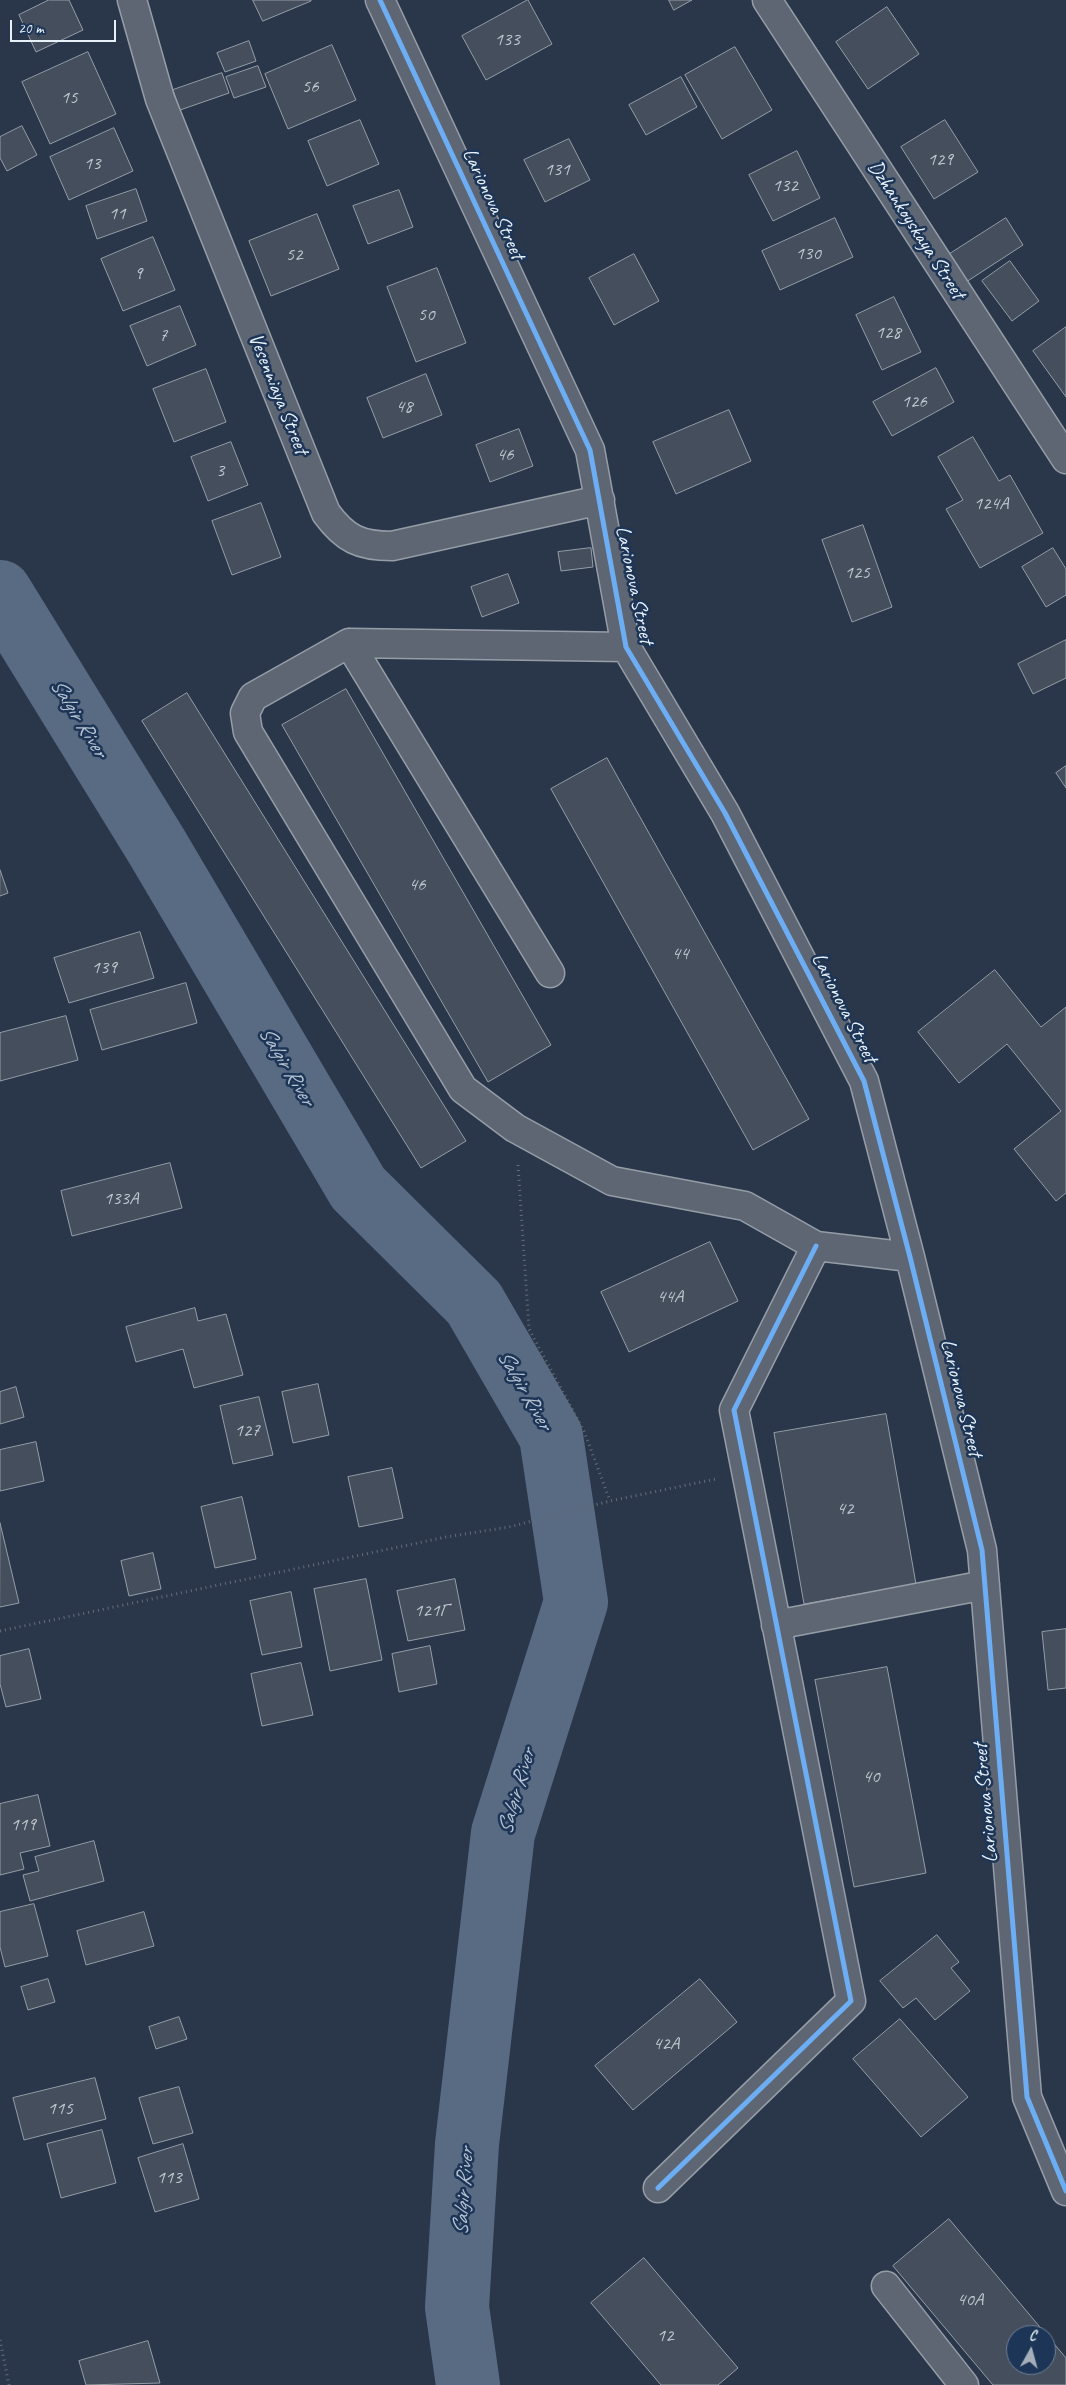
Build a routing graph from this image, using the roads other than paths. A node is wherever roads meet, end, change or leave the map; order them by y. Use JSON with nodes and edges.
{"nodes":[{"id":1,"x":132,"y":0,"type":"edge"},
{"id":2,"x":380,"y":0,"type":"edge"},
{"id":3,"x":767,"y":0,"type":"edge"},
{"id":4,"x":1066,"y":459,"type":"edge"},
{"id":5,"x":600,"y":500,"type":"junction"},
{"id":6,"x":349,"y":643,"type":"junction"},
{"id":7,"x":626,"y":647,"type":"junction"},
{"id":8,"x":550,"y":973,"type":"dead end"},
{"id":9,"x":816,"y":1246,"type":"junction"},
{"id":10,"x":910,"y":1257,"type":"junction"},
{"id":11,"x":984,"y":1585,"type":"junction"},
{"id":12,"x":776,"y":1625,"type":"junction"},
{"id":13,"x":658,"y":2188,"type":"dead end"},
{"id":14,"x":1066,"y":2190,"type":"edge"},
{"id":15,"x":886,"y":2286,"type":"dead end"},
{"id":16,"x":964,"y":2385,"type":"edge"}],
"edges":[{"from":1,"to":5,"type":"street","name":"Vesenniaya Street"},
{"from":2,"to":5,"type":"street","name":"Larionova Street"},
{"from":3,"to":4,"type":"street","name":"Dzhankoyskaya Street"},
{"from":5,"to":7,"type":"street","name":"Larionova Street"},
{"from":6,"to":7,"type":"street"},
{"from":6,"to":8,"type":"street"},
{"from":6,"to":9,"type":"street"},
{"from":7,"to":10,"type":"street","name":"Larionova Street"},
{"from":9,"to":10,"type":"street"},
{"from":9,"to":12,"type":"street"},
{"from":10,"to":11,"type":"street","name":"Larionova Street"},
{"from":11,"to":12,"type":"street"},
{"from":11,"to":14,"type":"street","name":"Larionova Street"},
{"from":12,"to":13,"type":"street"},
{"from":15,"to":16,"type":"street"}]}
